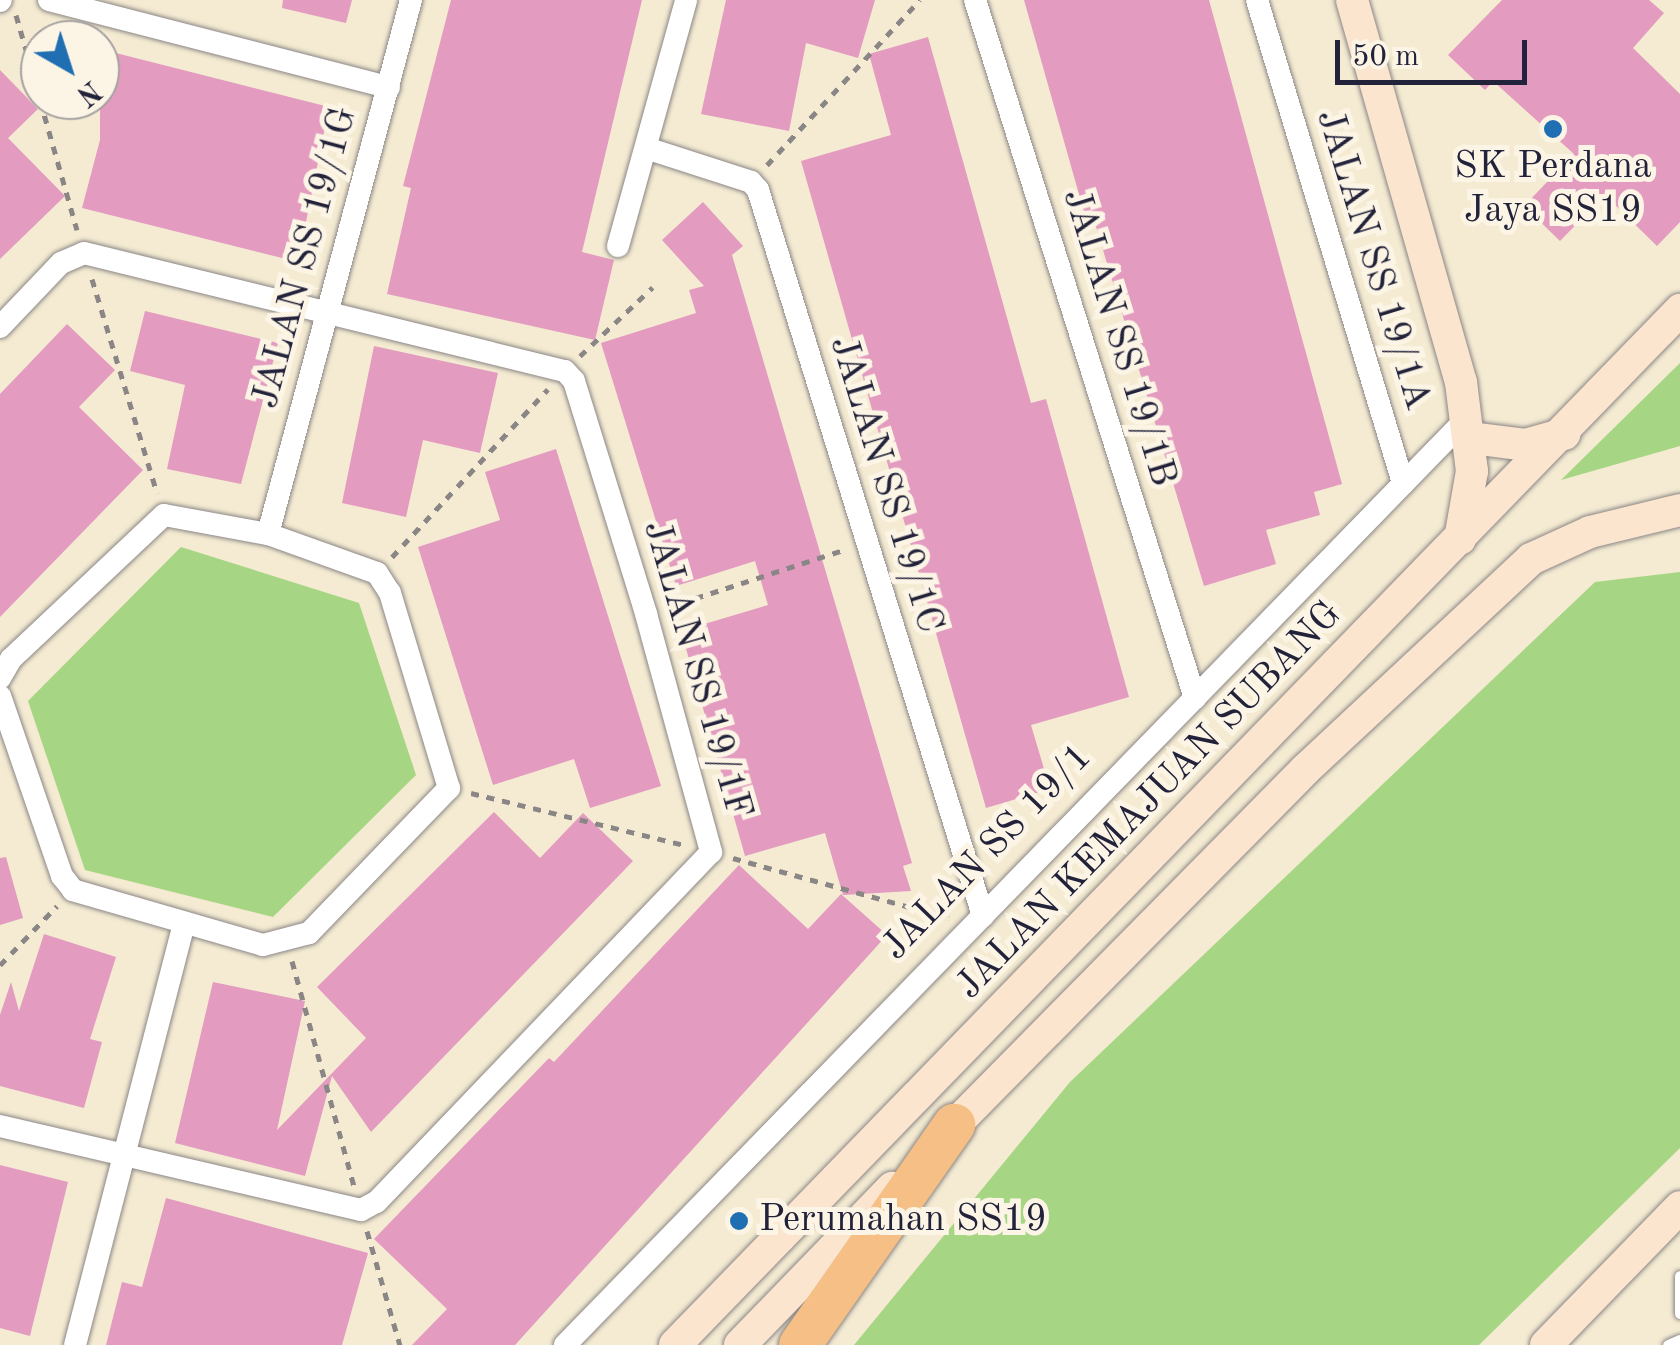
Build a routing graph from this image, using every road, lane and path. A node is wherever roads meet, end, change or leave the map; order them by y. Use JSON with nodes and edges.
{"nodes":[{"id":1,"x":12,"y":0,"type":"edge"},
{"id":2,"x":49,"y":0,"type":"edge"},
{"id":3,"x":411,"y":0,"type":"edge"},
{"id":4,"x":686,"y":0,"type":"edge"},
{"id":5,"x":920,"y":0,"type":"edge"},
{"id":6,"x":974,"y":0,"type":"edge"},
{"id":7,"x":1257,"y":0,"type":"edge"},
{"id":8,"x":1352,"y":0,"type":"edge"},
{"id":9,"x":132,"y":9,"type":"edge"},
{"id":10,"x":20,"y":28,"type":"edge"},
{"id":11,"x":389,"y":87,"type":"junction"},
{"id":12,"x":46,"y":120,"type":"edge"},
{"id":13,"x":646,"y":148,"type":"junction"},
{"id":14,"x":751,"y":182,"type":"junction"},
{"id":15,"x":618,"y":246,"type":"dead end"},
{"id":16,"x":84,"y":254,"type":"junction"},
{"id":17,"x":653,"y":287,"type":"dead end"},
{"id":18,"x":329,"y":309,"type":"junction"},
{"id":19,"x":1680,"y":310,"type":"edge"},
{"id":20,"x":0,"y":326,"type":"edge"},
{"id":21,"x":565,"y":370,"type":"junction"},
{"id":22,"x":1469,"y":427,"type":"junction"},
{"id":23,"x":1564,"y":434,"type":"junction"},
{"id":24,"x":1403,"y":483,"type":"junction"},
{"id":25,"x":1680,"y":510,"type":"edge"},
{"id":26,"x":164,"y":515,"type":"junction"},
{"id":27,"x":1590,"y":532,"type":"junction"},
{"id":28,"x":268,"y":534,"type":"junction"},
{"id":29,"x":1680,"y":534,"type":"edge"},
{"id":30,"x":866,"y":543,"type":"junction"},
{"id":31,"x":1458,"y":543,"type":"junction"},
{"id":32,"x":377,"y":574,"type":"junction"},
{"id":33,"x":646,"y":614,"type":"junction"},
{"id":34,"x":0,"y":678,"type":"edge"},
{"id":35,"x":0,"y":696,"type":"edge"},
{"id":36,"x":1194,"y":698,"type":"junction"},
{"id":37,"x":74,"y":890,"type":"junction"},
{"id":38,"x":982,"y":916,"type":"junction"},
{"id":39,"x":184,"y":924,"type":"junction"},
{"id":40,"x":288,"y":944,"type":"junction"},
{"id":41,"x":0,"y":965,"type":"edge"},
{"id":42,"x":954,"y":1125,"type":"junction"},
{"id":43,"x":0,"y":1126,"type":"edge"},
{"id":44,"x":122,"y":1156,"type":"junction"},
{"id":45,"x":1680,"y":1207,"type":"edge"},
{"id":46,"x":361,"y":1210,"type":"junction"},
{"id":47,"x":1680,"y":1276,"type":"edge"},
{"id":48,"x":1680,"y":1313,"type":"edge"},
{"id":49,"x":1680,"y":1340,"type":"edge"},
{"id":50,"x":75,"y":1345,"type":"edge"},
{"id":51,"x":400,"y":1345,"type":"edge"},
{"id":52,"x":564,"y":1345,"type":"edge"},
{"id":53,"x":676,"y":1345,"type":"edge"},
{"id":54,"x":742,"y":1345,"type":"edge"},
{"id":55,"x":800,"y":1345,"type":"edge"},
{"id":56,"x":1546,"y":1345,"type":"edge"},
{"id":57,"x":1668,"y":1345,"type":"edge"}],
"edges":[{"from":1,"to":10,"type":"path"},
{"from":2,"to":9,"type":"street"},
{"from":3,"to":11,"type":"street","name":"JALAN SS 19/1G"},
{"from":4,"to":13,"type":"street"},
{"from":5,"to":14,"type":"path"},
{"from":6,"to":36,"type":"street","name":"JALAN SS 19/1B"},
{"from":7,"to":24,"type":"street","name":"JALAN SS 19/1A"},
{"from":8,"to":22,"type":"main road"},
{"from":9,"to":11,"type":"street"},
{"from":11,"to":18,"type":"street","name":"JALAN SS 19/1G"},
{"from":12,"to":16,"type":"path"},
{"from":13,"to":14,"type":"street"},
{"from":13,"to":15,"type":"street"},
{"from":14,"to":30,"type":"street","name":"JALAN SS 19/1C"},
{"from":16,"to":18,"type":"street"},
{"from":16,"to":20,"type":"street"},
{"from":16,"to":26,"type":"path"},
{"from":17,"to":21,"type":"path"},
{"from":18,"to":21,"type":"street"},
{"from":18,"to":28,"type":"street","name":"JALAN SS 19/1G"},
{"from":19,"to":23,"type":"main road","name":"JALAN KEMAJUAN SUBANG"},
{"from":21,"to":32,"type":"path"},
{"from":21,"to":33,"type":"street","name":"JALAN SS 19/1F"},
{"from":22,"to":23,"type":"main road"},
{"from":22,"to":24,"type":"street","name":"JALAN SS 19/1"},
{"from":22,"to":31,"type":"main road"},
{"from":23,"to":31,"type":"main road","name":"JALAN KEMAJUAN SUBANG"},
{"from":24,"to":36,"type":"street","name":"JALAN SS 19/1"},
{"from":25,"to":27,"type":"main road"},
{"from":26,"to":28,"type":"street"},
{"from":26,"to":34,"type":"street"},
{"from":27,"to":29,"type":"main road"},
{"from":27,"to":42,"type":"main road"},
{"from":28,"to":32,"type":"street"},
{"from":30,"to":33,"type":"path"},
{"from":30,"to":38,"type":"street","name":"JALAN SS 19/1C"},
{"from":31,"to":53,"type":"main road","name":"JALAN KEMAJUAN SUBANG"},
{"from":32,"to":40,"type":"street"},
{"from":33,"to":46,"type":"street","name":"JALAN SS 19/1F"},
{"from":35,"to":37,"type":"street"},
{"from":36,"to":38,"type":"street","name":"JALAN SS 19/1"},
{"from":37,"to":39,"type":"street"},
{"from":37,"to":41,"type":"path"},
{"from":38,"to":52,"type":"street","name":"JALAN SS 19/1"},
{"from":39,"to":40,"type":"street"},
{"from":39,"to":44,"type":"street"},
{"from":40,"to":46,"type":"path"},
{"from":42,"to":54,"type":"main road"},
{"from":42,"to":55,"type":"highway"},
{"from":43,"to":44,"type":"street"},
{"from":44,"to":46,"type":"street"},
{"from":44,"to":50,"type":"street"},
{"from":45,"to":56,"type":"main road"},
{"from":46,"to":51,"type":"path"},
{"from":47,"to":48,"type":"lane"},
{"from":49,"to":57,"type":"lane"}]}
